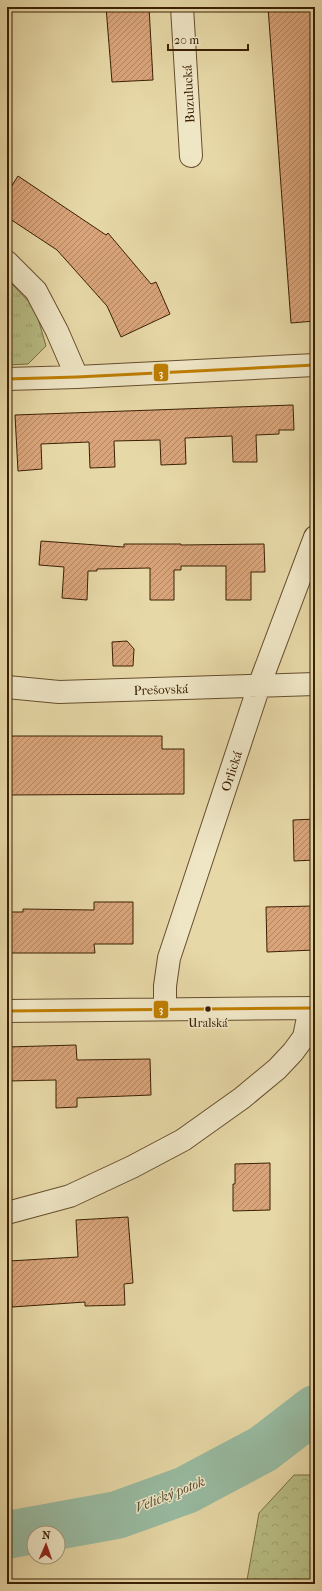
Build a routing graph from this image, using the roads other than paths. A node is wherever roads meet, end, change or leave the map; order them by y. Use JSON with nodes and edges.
{"nodes":[{"id":1,"x":182,"y":7,"type":"edge"},
{"id":2,"x":191,"y":156,"type":"dead end"},
{"id":3,"x":7,"y":262,"type":"edge"},
{"id":4,"x":315,"y":365,"type":"edge"},
{"id":5,"x":77,"y":377,"type":"junction"},
{"id":6,"x":7,"y":379,"type":"edge"},
{"id":7,"x":315,"y":537,"type":"edge"},
{"id":8,"x":315,"y":684,"type":"edge"},
{"id":9,"x":259,"y":686,"type":"junction"},
{"id":10,"x":7,"y":687,"type":"edge"},
{"id":11,"x":313,"y":1008,"type":"edge"},
{"id":12,"x":165,"y":1009,"type":"junction"},
{"id":13,"x":7,"y":1011,"type":"edge"},
{"id":14,"x":7,"y":1213,"type":"edge"}],
"edges":[{"from":1,"to":2,"type":"street","name":"Buzulucká"},
{"from":3,"to":5,"type":"street"},
{"from":4,"to":5,"type":"street"},
{"from":5,"to":6,"type":"street"},
{"from":7,"to":9,"type":"street","name":"Orlická"},
{"from":8,"to":9,"type":"street","name":"Prešovská"},
{"from":9,"to":10,"type":"street","name":"Prešovská"},
{"from":9,"to":12,"type":"street","name":"Orlická"},
{"from":11,"to":12,"type":"street"},
{"from":11,"to":14,"type":"street"},
{"from":12,"to":13,"type":"street"}]}
